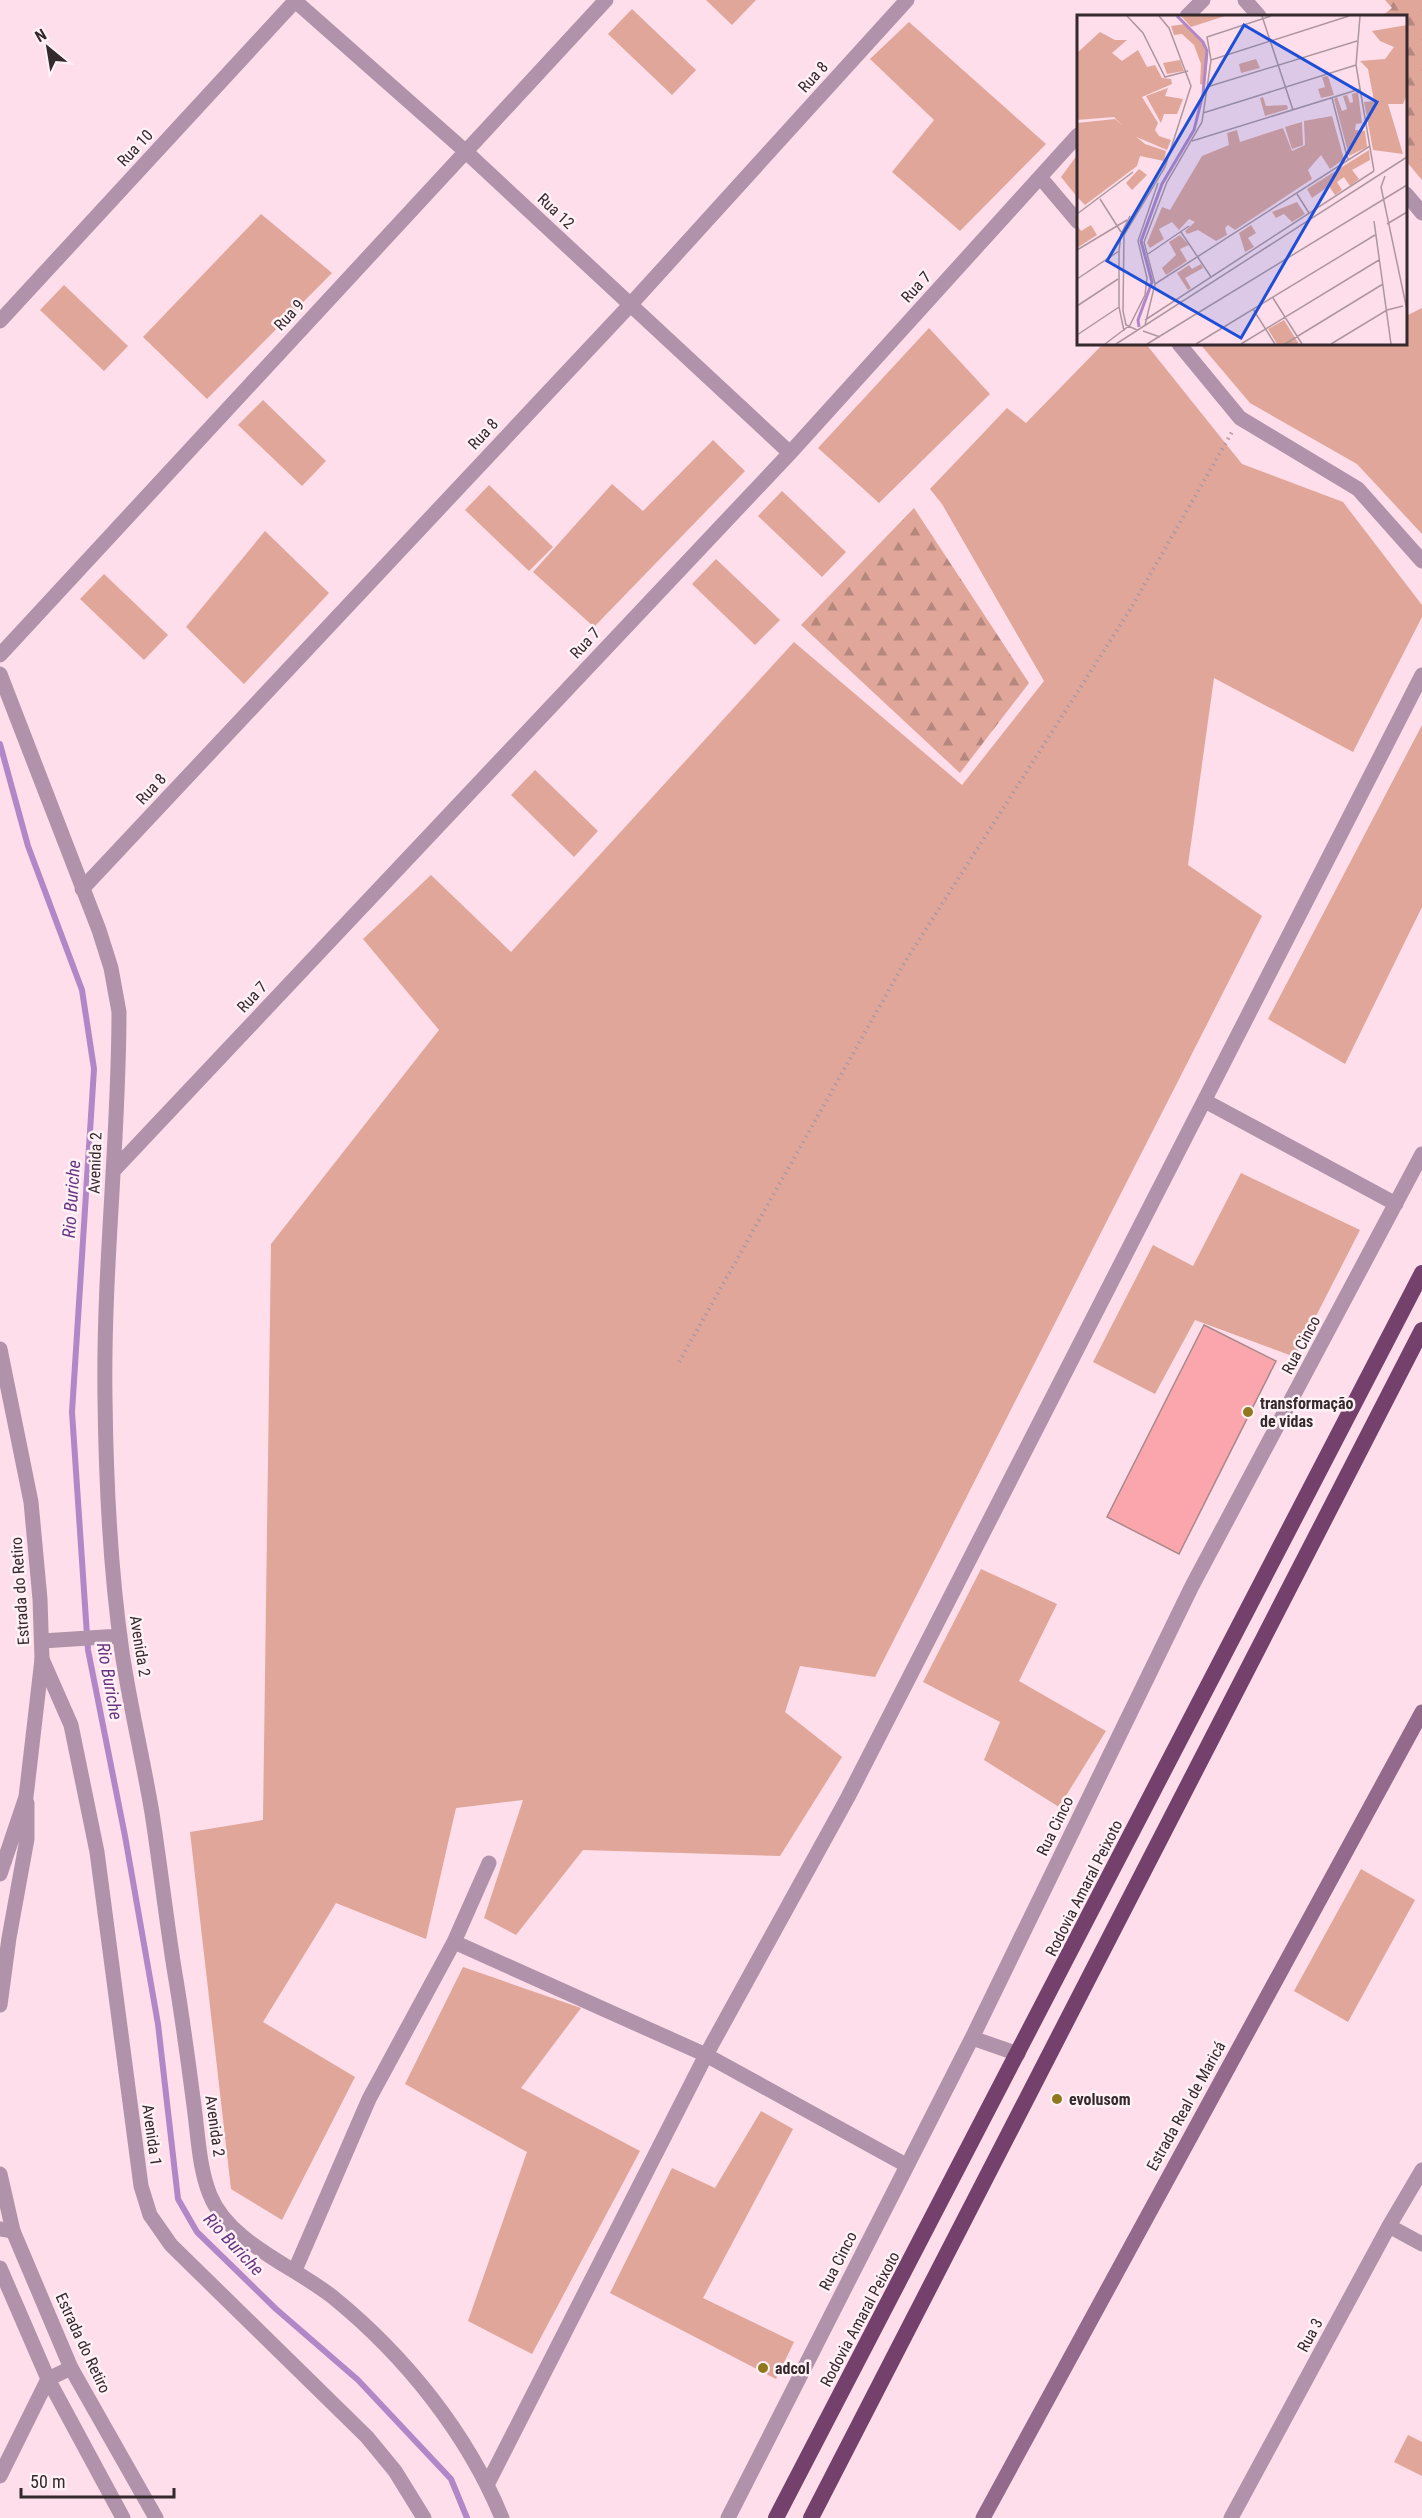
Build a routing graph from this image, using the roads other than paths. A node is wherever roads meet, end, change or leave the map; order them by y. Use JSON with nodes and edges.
{"nodes":[{"id":1,"x":295,"y":0,"type":"edge"},
{"id":2,"x":606,"y":0,"type":"edge"},
{"id":3,"x":907,"y":0,"type":"edge"},
{"id":4,"x":1203,"y":0,"type":"edge"},
{"id":5,"x":1245,"y":0,"type":"edge"},
{"id":6,"x":1189,"y":15,"type":"edge"},
{"id":7,"x":1258,"y":15,"type":"edge"},
{"id":8,"x":1077,"y":136,"type":"edge"},
{"id":9,"x":464,"y":150,"type":"junction"},
{"id":10,"x":1040,"y":177,"type":"junction"},
{"id":11,"x":1407,"y":195,"type":"edge"},
{"id":12,"x":1422,"y":213,"type":"edge"},
{"id":13,"x":1077,"y":221,"type":"edge"},
{"id":14,"x":631,"y":304,"type":"junction"},
{"id":15,"x":0,"y":321,"type":"edge"},
{"id":16,"x":1180,"y":345,"type":"edge"},
{"id":17,"x":790,"y":453,"type":"junction"},
{"id":18,"x":1422,"y":561,"type":"edge"},
{"id":19,"x":0,"y":655,"type":"edge"},
{"id":20,"x":0,"y":674,"type":"edge"},
{"id":21,"x":1422,"y":675,"type":"edge"},
{"id":22,"x":81,"y":889,"type":"junction"},
{"id":23,"x":1205,"y":1101,"type":"junction"},
{"id":24,"x":1422,"y":1154,"type":"edge"},
{"id":25,"x":113,"y":1171,"type":"junction"},
{"id":26,"x":1396,"y":1204,"type":"junction"},
{"id":27,"x":1422,"y":1273,"type":"edge"},
{"id":28,"x":1422,"y":1330,"type":"edge"},
{"id":29,"x":0,"y":1349,"type":"edge"},
{"id":30,"x":120,"y":1636,"type":"junction"},
{"id":31,"x":42,"y":1641,"type":"junction"},
{"id":32,"x":42,"y":1659,"type":"junction"},
{"id":33,"x":1422,"y":1712,"type":"edge"},
{"id":34,"x":26,"y":1797,"type":"junction"},
{"id":35,"x":489,"y":1863,"type":"dead end"},
{"id":36,"x":0,"y":1874,"type":"edge"},
{"id":37,"x":454,"y":1942,"type":"junction"},
{"id":38,"x":0,"y":2005,"type":"edge"},
{"id":39,"x":972,"y":2038,"type":"junction"},
{"id":40,"x":1018,"y":2054,"type":"junction"},
{"id":41,"x":706,"y":2055,"type":"junction"},
{"id":42,"x":906,"y":2165,"type":"junction"},
{"id":43,"x":1422,"y":2170,"type":"edge"},
{"id":44,"x":0,"y":2174,"type":"edge"},
{"id":45,"x":1389,"y":2226,"type":"junction"},
{"id":46,"x":6,"y":2230,"type":"edge"},
{"id":47,"x":1422,"y":2244,"type":"edge"},
{"id":48,"x":0,"y":2268,"type":"edge"},
{"id":49,"x":295,"y":2270,"type":"junction"},
{"id":50,"x":71,"y":2368,"type":"junction"},
{"id":51,"x":48,"y":2379,"type":"junction"},
{"id":52,"x":0,"y":2476,"type":"edge"},
{"id":53,"x":488,"y":2483,"type":"junction"},
{"id":54,"x":123,"y":2518,"type":"edge"},
{"id":55,"x":156,"y":2518,"type":"edge"},
{"id":56,"x":424,"y":2518,"type":"edge"},
{"id":57,"x":502,"y":2518,"type":"edge"},
{"id":58,"x":728,"y":2518,"type":"edge"},
{"id":59,"x":776,"y":2518,"type":"edge"},
{"id":60,"x":811,"y":2518,"type":"edge"},
{"id":61,"x":983,"y":2518,"type":"edge"},
{"id":62,"x":1231,"y":2518,"type":"edge"}],
"edges":[{"from":1,"to":9,"type":"street","name":"Rua 12"},
{"from":1,"to":15,"type":"street","name":"Rua 10"},
{"from":2,"to":9,"type":"street","name":"Rua 9"},
{"from":3,"to":14,"type":"street","name":"Rua 8"},
{"from":4,"to":6,"type":"street"},
{"from":5,"to":7,"type":"street"},
{"from":8,"to":10,"type":"street","name":"Rua 7"},
{"from":9,"to":14,"type":"street","name":"Rua 12"},
{"from":9,"to":19,"type":"street","name":"Rua 9"},
{"from":10,"to":13,"type":"street"},
{"from":10,"to":17,"type":"street","name":"Rua 7"},
{"from":11,"to":12,"type":"street"},
{"from":14,"to":17,"type":"street","name":"Rua 12"},
{"from":14,"to":22,"type":"street","name":"Rua 8"},
{"from":16,"to":18,"type":"street"},
{"from":17,"to":25,"type":"street","name":"Rua 7"},
{"from":20,"to":22,"type":"street","name":"Avenida 2"},
{"from":21,"to":23,"type":"street"},
{"from":22,"to":25,"type":"street","name":"Avenida 2"},
{"from":23,"to":26,"type":"street"},
{"from":23,"to":41,"type":"street"},
{"from":24,"to":26,"type":"street","name":"Rua Cinco"},
{"from":25,"to":30,"type":"street","name":"Avenida 2"},
{"from":26,"to":39,"type":"street","name":"Rua Cinco"},
{"from":27,"to":40,"type":"highway","name":"Rodovia Amaral Peixoto"},
{"from":28,"to":60,"type":"highway"},
{"from":29,"to":31,"type":"street","name":"Estrada do Retiro"},
{"from":30,"to":31,"type":"street"},
{"from":30,"to":49,"type":"street","name":"Avenida 2"},
{"from":31,"to":32,"type":"street","name":"Estrada do Retiro"},
{"from":32,"to":34,"type":"street","name":"Estrada do Retiro"},
{"from":32,"to":56,"type":"street","name":"Avenida 1"},
{"from":33,"to":61,"type":"main road","name":"Estrada Real de Maricá"},
{"from":34,"to":36,"type":"street","name":"Estrada do Retiro"},
{"from":34,"to":38,"type":"street","name":"Estrada do Retiro"},
{"from":35,"to":37,"type":"street"},
{"from":37,"to":41,"type":"street"},
{"from":37,"to":49,"type":"street"},
{"from":39,"to":40,"type":"street"},
{"from":39,"to":42,"type":"street","name":"Rua Cinco"},
{"from":40,"to":59,"type":"highway","name":"Rodovia Amaral Peixoto"},
{"from":41,"to":42,"type":"street"},
{"from":41,"to":53,"type":"street"},
{"from":42,"to":58,"type":"street","name":"Rua Cinco"},
{"from":43,"to":45,"type":"street","name":"Rua 3"},
{"from":44,"to":46,"type":"street","name":"Estrada do Retiro"},
{"from":45,"to":47,"type":"street"},
{"from":45,"to":62,"type":"street","name":"Rua 3"},
{"from":46,"to":50,"type":"street","name":"Estrada do Retiro"},
{"from":48,"to":51,"type":"street"},
{"from":49,"to":53,"type":"street","name":"Avenida 2"},
{"from":50,"to":51,"type":"street"},
{"from":50,"to":55,"type":"street","name":"Estrada do Retiro"},
{"from":51,"to":52,"type":"street"},
{"from":51,"to":54,"type":"street"},
{"from":53,"to":57,"type":"street","name":"Avenida 2"}]}
